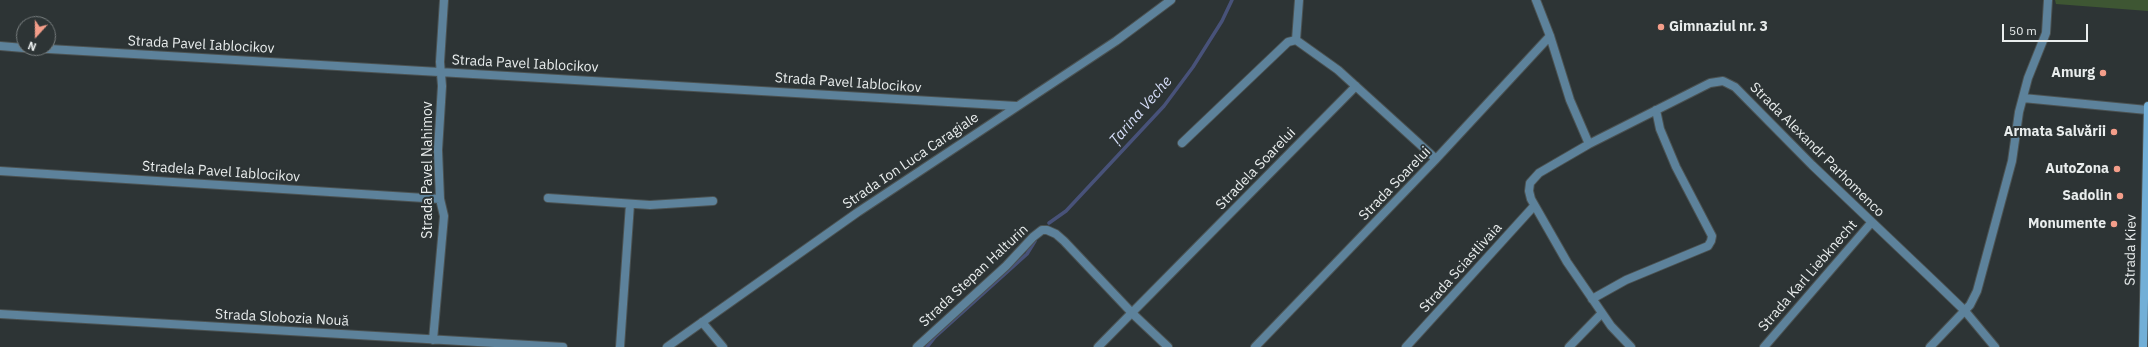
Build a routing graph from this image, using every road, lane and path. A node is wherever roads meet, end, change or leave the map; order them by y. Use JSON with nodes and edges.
{"nodes":[{"id":1,"x":444,"y":0,"type":"edge"},
{"id":2,"x":1171,"y":0,"type":"edge"},
{"id":3,"x":1298,"y":0,"type":"edge"},
{"id":4,"x":1536,"y":0,"type":"edge"},
{"id":5,"x":2048,"y":0,"type":"edge"},
{"id":6,"x":1550,"y":36,"type":"junction"},
{"id":7,"x":1296,"y":40,"type":"junction"},
{"id":8,"x":0,"y":46,"type":"edge"},
{"id":9,"x":16,"y":47,"type":"edge"},
{"id":10,"x":56,"y":49,"type":"edge"},
{"id":11,"x":441,"y":73,"type":"junction"},
{"id":12,"x":1356,"y":86,"type":"junction"},
{"id":13,"x":2023,"y":98,"type":"junction"},
{"id":14,"x":1016,"y":106,"type":"junction"},
{"id":15,"x":2148,"y":108,"type":"edge"},
{"id":16,"x":1656,"y":110,"type":"junction"},
{"id":17,"x":2147,"y":121,"type":"edge"},
{"id":18,"x":1182,"y":143,"type":"dead end"},
{"id":19,"x":1589,"y":144,"type":"junction"},
{"id":20,"x":1436,"y":160,"type":"junction"},
{"id":21,"x":0,"y":172,"type":"edge"},
{"id":22,"x":548,"y":198,"type":"dead end"},
{"id":23,"x":440,"y":199,"type":"junction"},
{"id":24,"x":713,"y":201,"type":"dead end"},
{"id":25,"x":630,"y":204,"type":"junction"},
{"id":26,"x":1534,"y":206,"type":"junction"},
{"id":27,"x":1871,"y":223,"type":"junction"},
{"id":28,"x":2146,"y":253,"type":"edge"},
{"id":29,"x":1592,"y":299,"type":"junction"},
{"id":30,"x":1965,"y":311,"type":"junction"},
{"id":31,"x":1602,"y":313,"type":"junction"},
{"id":32,"x":0,"y":314,"type":"edge"},
{"id":33,"x":1133,"y":314,"type":"junction"},
{"id":34,"x":702,"y":322,"type":"junction"},
{"id":35,"x":438,"y":342,"type":"edge"},
{"id":36,"x":562,"y":347,"type":"edge"},
{"id":37,"x":620,"y":347,"type":"edge"},
{"id":38,"x":667,"y":347,"type":"edge"},
{"id":39,"x":723,"y":347,"type":"edge"},
{"id":40,"x":917,"y":347,"type":"edge"},
{"id":41,"x":1098,"y":347,"type":"edge"},
{"id":42,"x":1168,"y":347,"type":"edge"},
{"id":43,"x":1255,"y":347,"type":"edge"},
{"id":44,"x":1406,"y":347,"type":"edge"},
{"id":45,"x":1569,"y":347,"type":"edge"},
{"id":46,"x":1631,"y":347,"type":"edge"},
{"id":47,"x":1764,"y":347,"type":"edge"},
{"id":48,"x":1930,"y":347,"type":"edge"},
{"id":49,"x":1995,"y":347,"type":"edge"},
{"id":50,"x":2143,"y":347,"type":"edge"}],
"edges":[{"from":1,"to":11,"type":"street","name":"Strada Pavel Nahimov"},
{"from":2,"to":14,"type":"street","name":"Strada Ion Luca Caragiale"},
{"from":3,"to":7,"type":"street"},
{"from":4,"to":6,"type":"street"},
{"from":5,"to":13,"type":"street"},
{"from":6,"to":19,"type":"street"},
{"from":6,"to":20,"type":"street","name":"Strada Soarelui"},
{"from":7,"to":12,"type":"street"},
{"from":7,"to":18,"type":"street"},
{"from":8,"to":9,"type":"street"},
{"from":10,"to":11,"type":"street","name":"Strada Pavel Iablocikov"},
{"from":11,"to":14,"type":"street","name":"Strada Pavel Iablocikov"},
{"from":11,"to":23,"type":"street","name":"Strada Pavel Nahimov"},
{"from":12,"to":20,"type":"street"},
{"from":12,"to":33,"type":"street","name":"Stradela Soarelui"},
{"from":13,"to":15,"type":"street"},
{"from":13,"to":30,"type":"street"},
{"from":14,"to":34,"type":"street","name":"Strada Ion Luca Caragiale"},
{"from":15,"to":17,"type":"main road","name":"Strada Kiev"},
{"from":16,"to":19,"type":"street","name":"Strada Alexandr Parhomenco"},
{"from":16,"to":27,"type":"street","name":"Strada Alexandr Parhomenco"},
{"from":16,"to":29,"type":"street"},
{"from":17,"to":28,"type":"main road","name":"Strada Kiev"},
{"from":19,"to":26,"type":"street","name":"Strada Alexandr Parhomenco"},
{"from":20,"to":43,"type":"street","name":"Strada Soarelui"},
{"from":21,"to":23,"type":"street","name":"Stradela Pavel Iablocikov"},
{"from":22,"to":25,"type":"street"},
{"from":23,"to":35,"type":"street","name":"Strada Pavel Nahimov"},
{"from":24,"to":25,"type":"street"},
{"from":25,"to":37,"type":"street"},
{"from":26,"to":29,"type":"street","name":"Strada Alexandr Parhomenco"},
{"from":26,"to":44,"type":"street","name":"Strada Sciastlivaia"},
{"from":27,"to":30,"type":"street","name":"Strada Alexandr Parhomenco"},
{"from":27,"to":47,"type":"street","name":"Strada Karl Liebknecht"},
{"from":28,"to":50,"type":"main road","name":"Strada Kiev"},
{"from":29,"to":31,"type":"street","name":"Strada Alexandr Parhomenco"},
{"from":30,"to":48,"type":"street"},
{"from":30,"to":49,"type":"street","name":"Strada Alexandr Parhomenco"},
{"from":31,"to":45,"type":"street"},
{"from":31,"to":46,"type":"street","name":"Strada Alexandr Parhomenco"},
{"from":32,"to":35,"type":"street","name":"Strada Slobozia Nouă"},
{"from":33,"to":40,"type":"street","name":"Strada Stepan Halturin"},
{"from":33,"to":41,"type":"street","name":"Stradela Soarelui"},
{"from":33,"to":42,"type":"street","name":"Strada Stepan Halturin"},
{"from":34,"to":38,"type":"street","name":"Strada Ion Luca Caragiale"},
{"from":34,"to":39,"type":"street"},
{"from":35,"to":36,"type":"street","name":"Strada Slobozia Nouă"}]}
